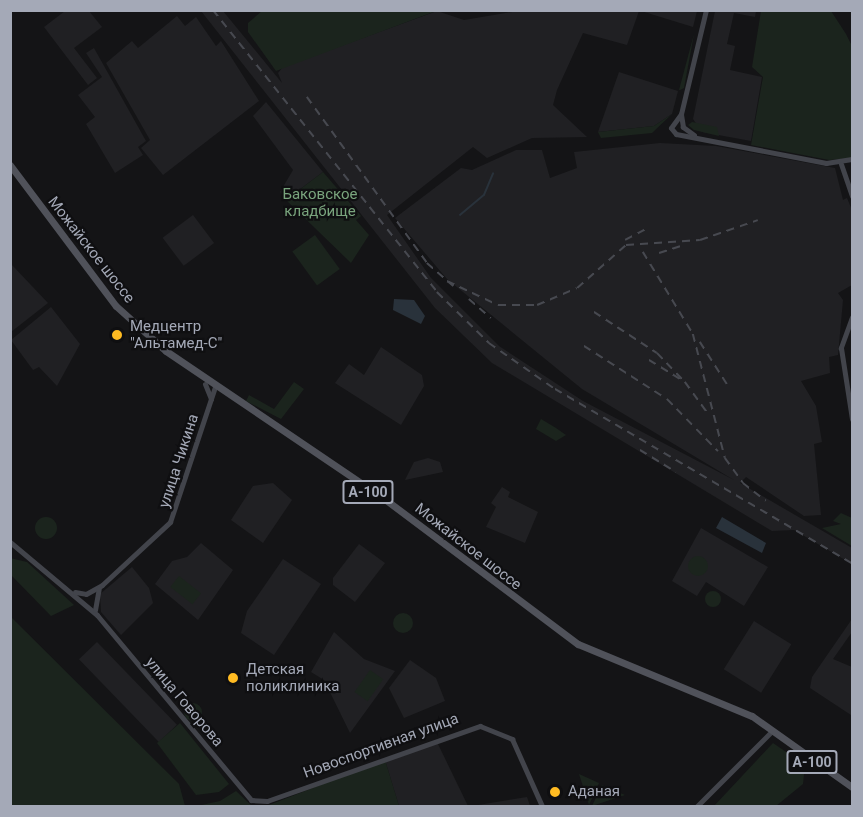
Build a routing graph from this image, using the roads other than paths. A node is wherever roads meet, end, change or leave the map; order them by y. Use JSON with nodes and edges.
{"nodes":[{"id":1,"x":706,"y":10,"type":"edge"},
{"id":2,"x":681,"y":114,"type":"junction"},
{"id":3,"x":675,"y":123,"type":"junction"},
{"id":4,"x":683,"y":126,"type":"junction"},
{"id":5,"x":678,"y":134,"type":"junction"},
{"id":6,"x":698,"y":137,"type":"junction"},
{"id":7,"x":852,"y":159,"type":"edge"},
{"id":8,"x":841,"y":164,"type":"junction"},
{"id":9,"x":10,"y":165,"type":"edge"},
{"id":10,"x":10,"y":171,"type":"edge"},
{"id":11,"x":852,"y":196,"type":"edge"},
{"id":12,"x":852,"y":317,"type":"edge"},
{"id":13,"x":205,"y":384,"type":"junction"},
{"id":14,"x":215,"y":389,"type":"junction"},
{"id":15,"x":850,"y":391,"type":"edge"},
{"id":16,"x":211,"y":400,"type":"junction"},
{"id":17,"x":852,"y":419,"type":"edge"},
{"id":18,"x":10,"y":542,"type":"edge"},
{"id":19,"x":102,"y":585,"type":"junction"},
{"id":20,"x":74,"y":592,"type":"junction"},
{"id":21,"x":87,"y":594,"type":"junction"},
{"id":22,"x":94,"y":599,"type":"junction"},
{"id":23,"x":85,"y":603,"type":"junction"},
{"id":24,"x":97,"y":615,"type":"junction"},
{"id":25,"x":772,"y":731,"type":"junction"},
{"id":26,"x":852,"y":789,"type":"edge"},
{"id":27,"x":255,"y":801,"type":"joint"},
{"id":28,"x":542,"y":807,"type":"edge"},
{"id":29,"x":697,"y":807,"type":"edge"}],
"edges":[{"from":1,"to":2,"type":"main road"},
{"from":2,"to":3,"type":"main road"},
{"from":2,"to":4,"type":"main road"},
{"from":3,"to":4,"type":"main road"},
{"from":3,"to":5,"type":"main road"},
{"from":4,"to":5,"type":"main road"},
{"from":4,"to":6,"type":"main road"},
{"from":5,"to":6,"type":"main road"},
{"from":6,"to":8,"type":"main road"},
{"from":7,"to":8,"type":"main road"},
{"from":8,"to":11,"type":"main road"},
{"from":9,"to":14,"type":"main road","name":"Можайское шоссе","number":"А-100"},
{"from":10,"to":13,"type":"main road","name":"Можайское шоссе","number":"А-100"},
{"from":12,"to":15,"type":"main road"},
{"from":13,"to":14,"type":"main road","name":"Можайское шоссе","number":"А-100"},
{"from":13,"to":16,"type":"main road"},
{"from":14,"to":16,"type":"main road","name":"улица Чикина"},
{"from":14,"to":25,"type":"main road","name":"Можайское шоссе","number":"А-100"},
{"from":15,"to":17,"type":"main road"},
{"from":16,"to":19,"type":"main road","name":"улица Чикина"},
{"from":18,"to":20,"type":"main road","name":"улица Говорова"},
{"from":19,"to":21,"type":"main road","name":"улица Чикина"},
{"from":19,"to":22,"type":"main road","name":"улица Чикина"},
{"from":20,"to":21,"type":"main road","name":"улица Говорова"},
{"from":20,"to":23,"type":"main road","name":"улица Говорова"},
{"from":21,"to":22,"type":"main road"},
{"from":21,"to":23,"type":"main road"},
{"from":22,"to":23,"type":"main road"},
{"from":22,"to":24,"type":"main road","name":"улица Говорова"},
{"from":23,"to":24,"type":"main road","name":"улица Говорова"},
{"from":24,"to":27,"type":"main road","name":"улица Говорова"},
{"from":25,"to":26,"type":"main road","name":"Можайское шоссе","number":"А-100"},
{"from":25,"to":29,"type":"main road"},
{"from":27,"to":28,"type":"main road","name":"Новоспортивная улица"}]}
